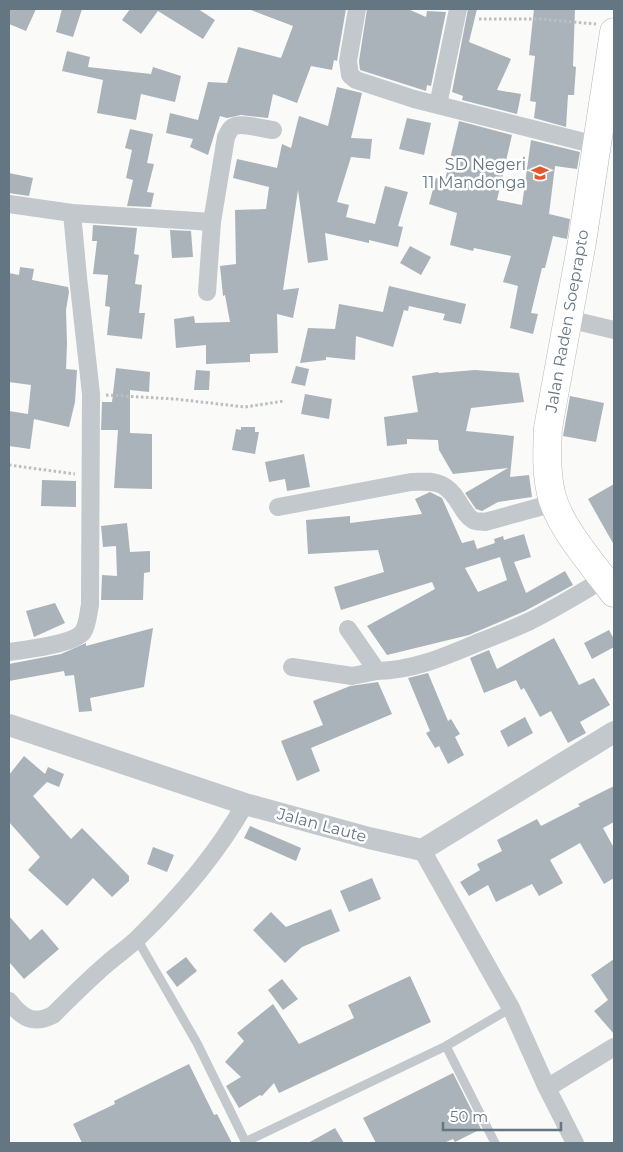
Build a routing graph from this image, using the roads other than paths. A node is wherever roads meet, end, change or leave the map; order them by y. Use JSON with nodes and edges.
{"nodes":[{"id":1,"x":357,"y":9,"type":"edge"},
{"id":2,"x":458,"y":9,"type":"edge"},
{"id":3,"x":610,"y":28,"type":"edge"},
{"id":4,"x":438,"y":105,"type":"junction"},
{"id":5,"x":273,"y":130,"type":"dead end"},
{"id":6,"x":596,"y":145,"type":"junction"},
{"id":7,"x":9,"y":204,"type":"edge"},
{"id":8,"x":72,"y":213,"type":"junction"},
{"id":9,"x":212,"y":222,"type":"junction"},
{"id":10,"x":207,"y":292,"type":"dead end"},
{"id":11,"x":568,"y":319,"type":"junction"},
{"id":12,"x":614,"y":330,"type":"edge"},
{"id":13,"x":554,"y":503,"type":"junction"},
{"id":14,"x":278,"y":507,"type":"dead end"},
{"id":15,"x":609,"y":586,"type":"edge"},
{"id":16,"x":348,"y":629,"type":"dead end"},
{"id":17,"x":9,"y":652,"type":"edge"},
{"id":18,"x":292,"y":667,"type":"dead end"},
{"id":19,"x":377,"y":671,"type":"junction"},
{"id":20,"x":9,"y":725,"type":"edge"},
{"id":21,"x":614,"y":732,"type":"edge"},
{"id":22,"x":245,"y":804,"type":"junction"},
{"id":23,"x":422,"y":850,"type":"junction"},
{"id":24,"x":138,"y":939,"type":"junction"},
{"id":25,"x":9,"y":1001,"type":"edge"},
{"id":26,"x":510,"y":1008,"type":"junction"},
{"id":27,"x":446,"y":1046,"type":"junction"},
{"id":28,"x":614,"y":1047,"type":"edge"},
{"id":29,"x":547,"y":1088,"type":"junction"},
{"id":30,"x":245,"y":1143,"type":"edge"},
{"id":31,"x":495,"y":1143,"type":"edge"},
{"id":32,"x":575,"y":1143,"type":"edge"}],
"edges":[{"from":1,"to":4,"type":"street"},
{"from":2,"to":4,"type":"street"},
{"from":3,"to":6,"type":"highway","name":"Jalan Raden Soeprapto"},
{"from":4,"to":6,"type":"street"},
{"from":5,"to":9,"type":"street"},
{"from":6,"to":11,"type":"highway","name":"Jalan Raden Soeprapto"},
{"from":7,"to":8,"type":"street"},
{"from":8,"to":9,"type":"street"},
{"from":8,"to":17,"type":"street"},
{"from":9,"to":10,"type":"street"},
{"from":11,"to":12,"type":"street"},
{"from":11,"to":13,"type":"highway","name":"Jalan Raden Soeprapto"},
{"from":13,"to":14,"type":"street"},
{"from":13,"to":15,"type":"highway","name":"Jalan Raden Soeprapto"},
{"from":15,"to":19,"type":"street"},
{"from":16,"to":19,"type":"street"},
{"from":18,"to":19,"type":"street"},
{"from":20,"to":22,"type":"street","name":"Jalan Laute"},
{"from":21,"to":23,"type":"street"},
{"from":22,"to":23,"type":"street","name":"Jalan Laute"},
{"from":22,"to":24,"type":"street"},
{"from":23,"to":26,"type":"street"},
{"from":24,"to":25,"type":"street"},
{"from":24,"to":30,"type":"lane"},
{"from":26,"to":27,"type":"lane"},
{"from":26,"to":29,"type":"street"},
{"from":27,"to":30,"type":"lane"},
{"from":27,"to":31,"type":"lane"},
{"from":28,"to":29,"type":"street"},
{"from":29,"to":32,"type":"street"}]}
